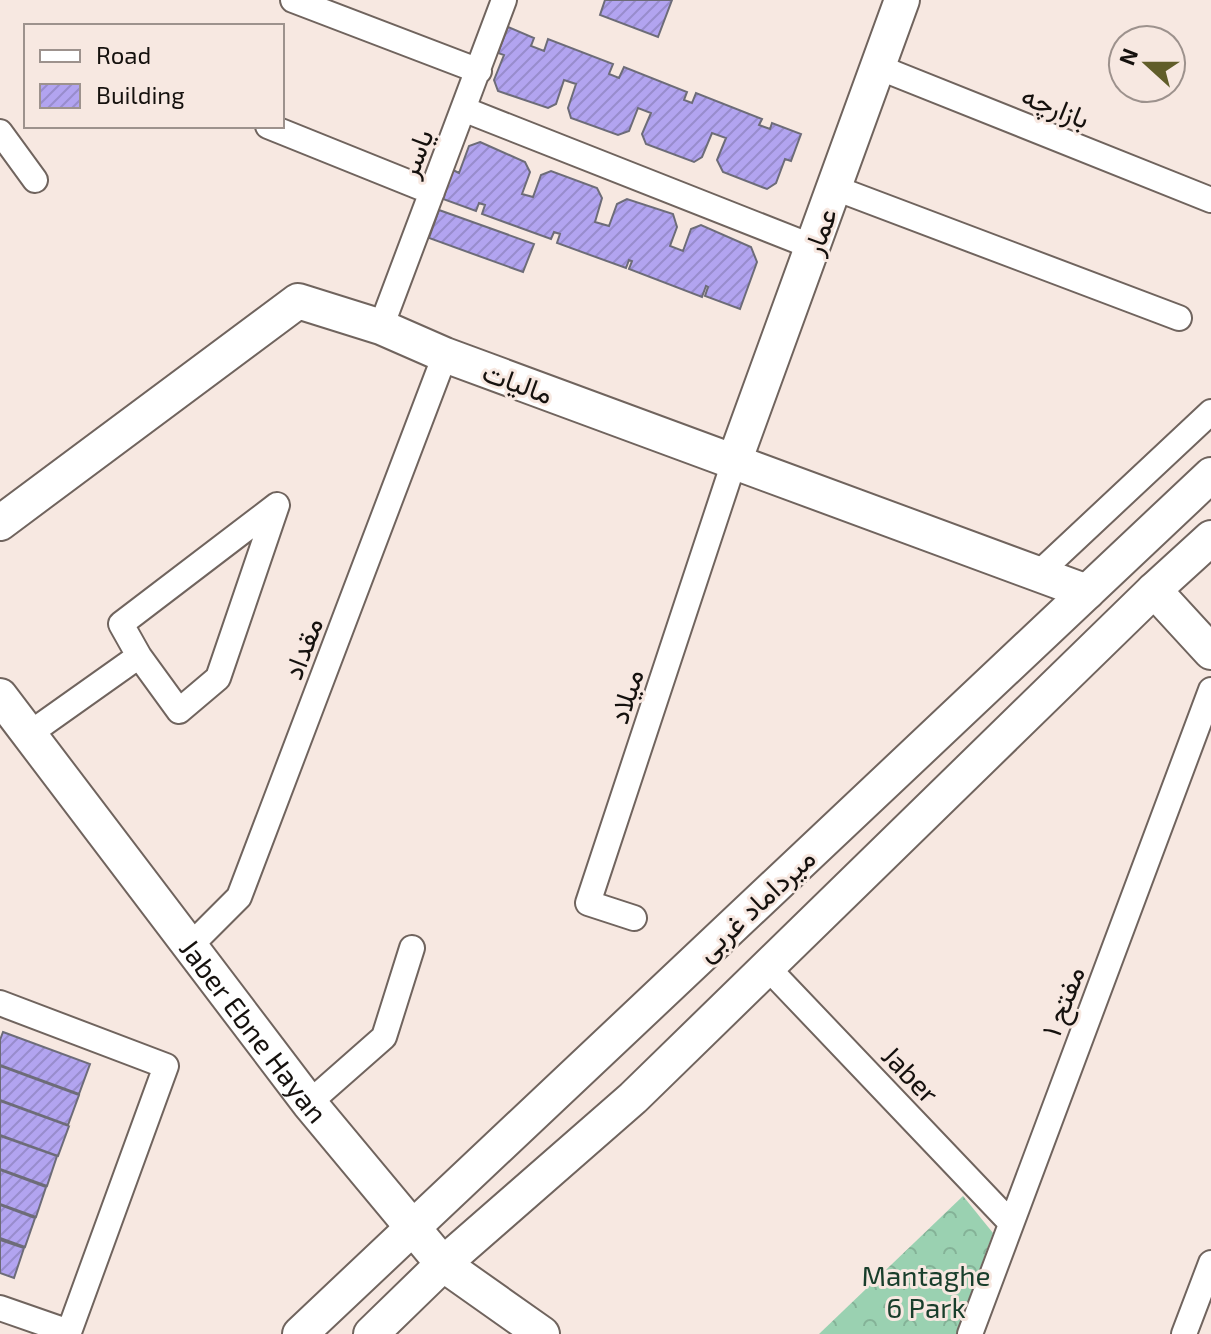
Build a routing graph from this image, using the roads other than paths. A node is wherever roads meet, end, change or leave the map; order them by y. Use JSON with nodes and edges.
{"nodes":[{"id":1,"x":293,"y":0,"type":"edge"},
{"id":2,"x":504,"y":0,"type":"edge"},
{"id":3,"x":902,"y":0,"type":"edge"},
{"id":4,"x":878,"y":67,"type":"junction"},
{"id":5,"x":479,"y":71,"type":"junction"},
{"id":6,"x":463,"y":109,"type":"junction"},
{"id":7,"x":273,"y":128,"type":"edge"},
{"id":8,"x":0,"y":132,"type":"edge"},
{"id":9,"x":35,"y":180,"type":"dead end"},
{"id":10,"x":835,"y":188,"type":"junction"},
{"id":11,"x":432,"y":192,"type":"junction"},
{"id":12,"x":1211,"y":200,"type":"edge"},
{"id":13,"x":813,"y":247,"type":"junction"},
{"id":14,"x":1179,"y":318,"type":"dead end"},
{"id":15,"x":381,"y":327,"type":"junction"},
{"id":16,"x":445,"y":355,"type":"junction"},
{"id":17,"x":1211,"y":412,"type":"edge"},
{"id":18,"x":734,"y":462,"type":"junction"},
{"id":19,"x":1211,"y":475,"type":"edge"},
{"id":20,"x":0,"y":523,"type":"edge"},
{"id":21,"x":1211,"y":538,"type":"edge"},
{"id":22,"x":1038,"y":574,"type":"junction"},
{"id":23,"x":1154,"y":590,"type":"junction"},
{"id":24,"x":1087,"y":592,"type":"junction"},
{"id":25,"x":1211,"y":652,"type":"edge"},
{"id":26,"x":139,"y":656,"type":"junction"},
{"id":27,"x":1211,"y":690,"type":"edge"},
{"id":28,"x":0,"y":696,"type":"edge"},
{"id":29,"x":29,"y":734,"type":"junction"},
{"id":30,"x":634,"y":918,"type":"dead end"},
{"id":31,"x":190,"y":946,"type":"junction"},
{"id":32,"x":412,"y":948,"type":"dead end"},
{"id":33,"x":767,"y":967,"type":"junction"},
{"id":34,"x":0,"y":1003,"type":"edge"},
{"id":35,"x":309,"y":1103,"type":"junction"},
{"id":36,"x":1011,"y":1223,"type":"junction"},
{"id":37,"x":413,"y":1226,"type":"junction"},
{"id":38,"x":1211,"y":1263,"type":"edge"},
{"id":39,"x":443,"y":1264,"type":"junction"},
{"id":40,"x":0,"y":1308,"type":"edge"},
{"id":41,"x":69,"y":1332,"type":"edge"},
{"id":42,"x":300,"y":1334,"type":"edge"},
{"id":43,"x":371,"y":1334,"type":"edge"},
{"id":44,"x":542,"y":1334,"type":"edge"},
{"id":45,"x":970,"y":1334,"type":"edge"},
{"id":46,"x":1184,"y":1334,"type":"edge"}],
"edges":[{"from":1,"to":5,"type":"street"},
{"from":2,"to":5,"type":"street","name":"یاسر"},
{"from":3,"to":4,"type":"street","name":"عمار"},
{"from":4,"to":10,"type":"street","name":"عمار"},
{"from":4,"to":12,"type":"street","name":"بازارچه"},
{"from":5,"to":6,"type":"street","name":"یاسر"},
{"from":6,"to":11,"type":"street","name":"یاسر"},
{"from":6,"to":13,"type":"street"},
{"from":7,"to":11,"type":"street"},
{"from":8,"to":9,"type":"street"},
{"from":10,"to":13,"type":"street","name":"عمار"},
{"from":10,"to":14,"type":"street"},
{"from":11,"to":15,"type":"street","name":"یاسر"},
{"from":13,"to":18,"type":"street","name":"عمار"},
{"from":15,"to":16,"type":"street","name":"مالیات"},
{"from":15,"to":20,"type":"street","name":"مالیات"},
{"from":16,"to":18,"type":"street","name":"مالیات"},
{"from":16,"to":31,"type":"street","name":"مقداد"},
{"from":17,"to":22,"type":"street"},
{"from":18,"to":22,"type":"street","name":"مالیات"},
{"from":18,"to":30,"type":"street","name":"میلاد"},
{"from":19,"to":24,"type":"street","name":"میرداماد غربی"},
{"from":21,"to":23,"type":"street","name":"میرداماد غربی"},
{"from":22,"to":24,"type":"street","name":"مالیات"},
{"from":23,"to":25,"type":"street"},
{"from":23,"to":33,"type":"street","name":"میرداماد غربی"},
{"from":24,"to":37,"type":"street","name":"میرداماد غربی"},
{"from":26,"to":26,"type":"street"},
{"from":26,"to":29,"type":"street"},
{"from":27,"to":36,"type":"street","name":"مفتح ۱"},
{"from":28,"to":29,"type":"street","name":"Jaber Ebne Hayan"},
{"from":29,"to":31,"type":"street","name":"Jaber Ebne Hayan"},
{"from":31,"to":35,"type":"street","name":"Jaber Ebne Hayan"},
{"from":32,"to":35,"type":"street"},
{"from":33,"to":36,"type":"street","name":"Jaber"},
{"from":33,"to":39,"type":"street","name":"میرداماد غربی"},
{"from":34,"to":41,"type":"street"},
{"from":35,"to":37,"type":"street","name":"Jaber Ebne Hayan"},
{"from":36,"to":45,"type":"street","name":"مفتح ۱"},
{"from":37,"to":39,"type":"street","name":"Jaber Ebne Hayan"},
{"from":37,"to":42,"type":"street","name":"میرداماد غربی"},
{"from":38,"to":46,"type":"street"},
{"from":39,"to":43,"type":"street","name":"میرداماد غربی"},
{"from":39,"to":44,"type":"street","name":"Jaber Ebne Hayan"},
{"from":40,"to":41,"type":"street"}]}
